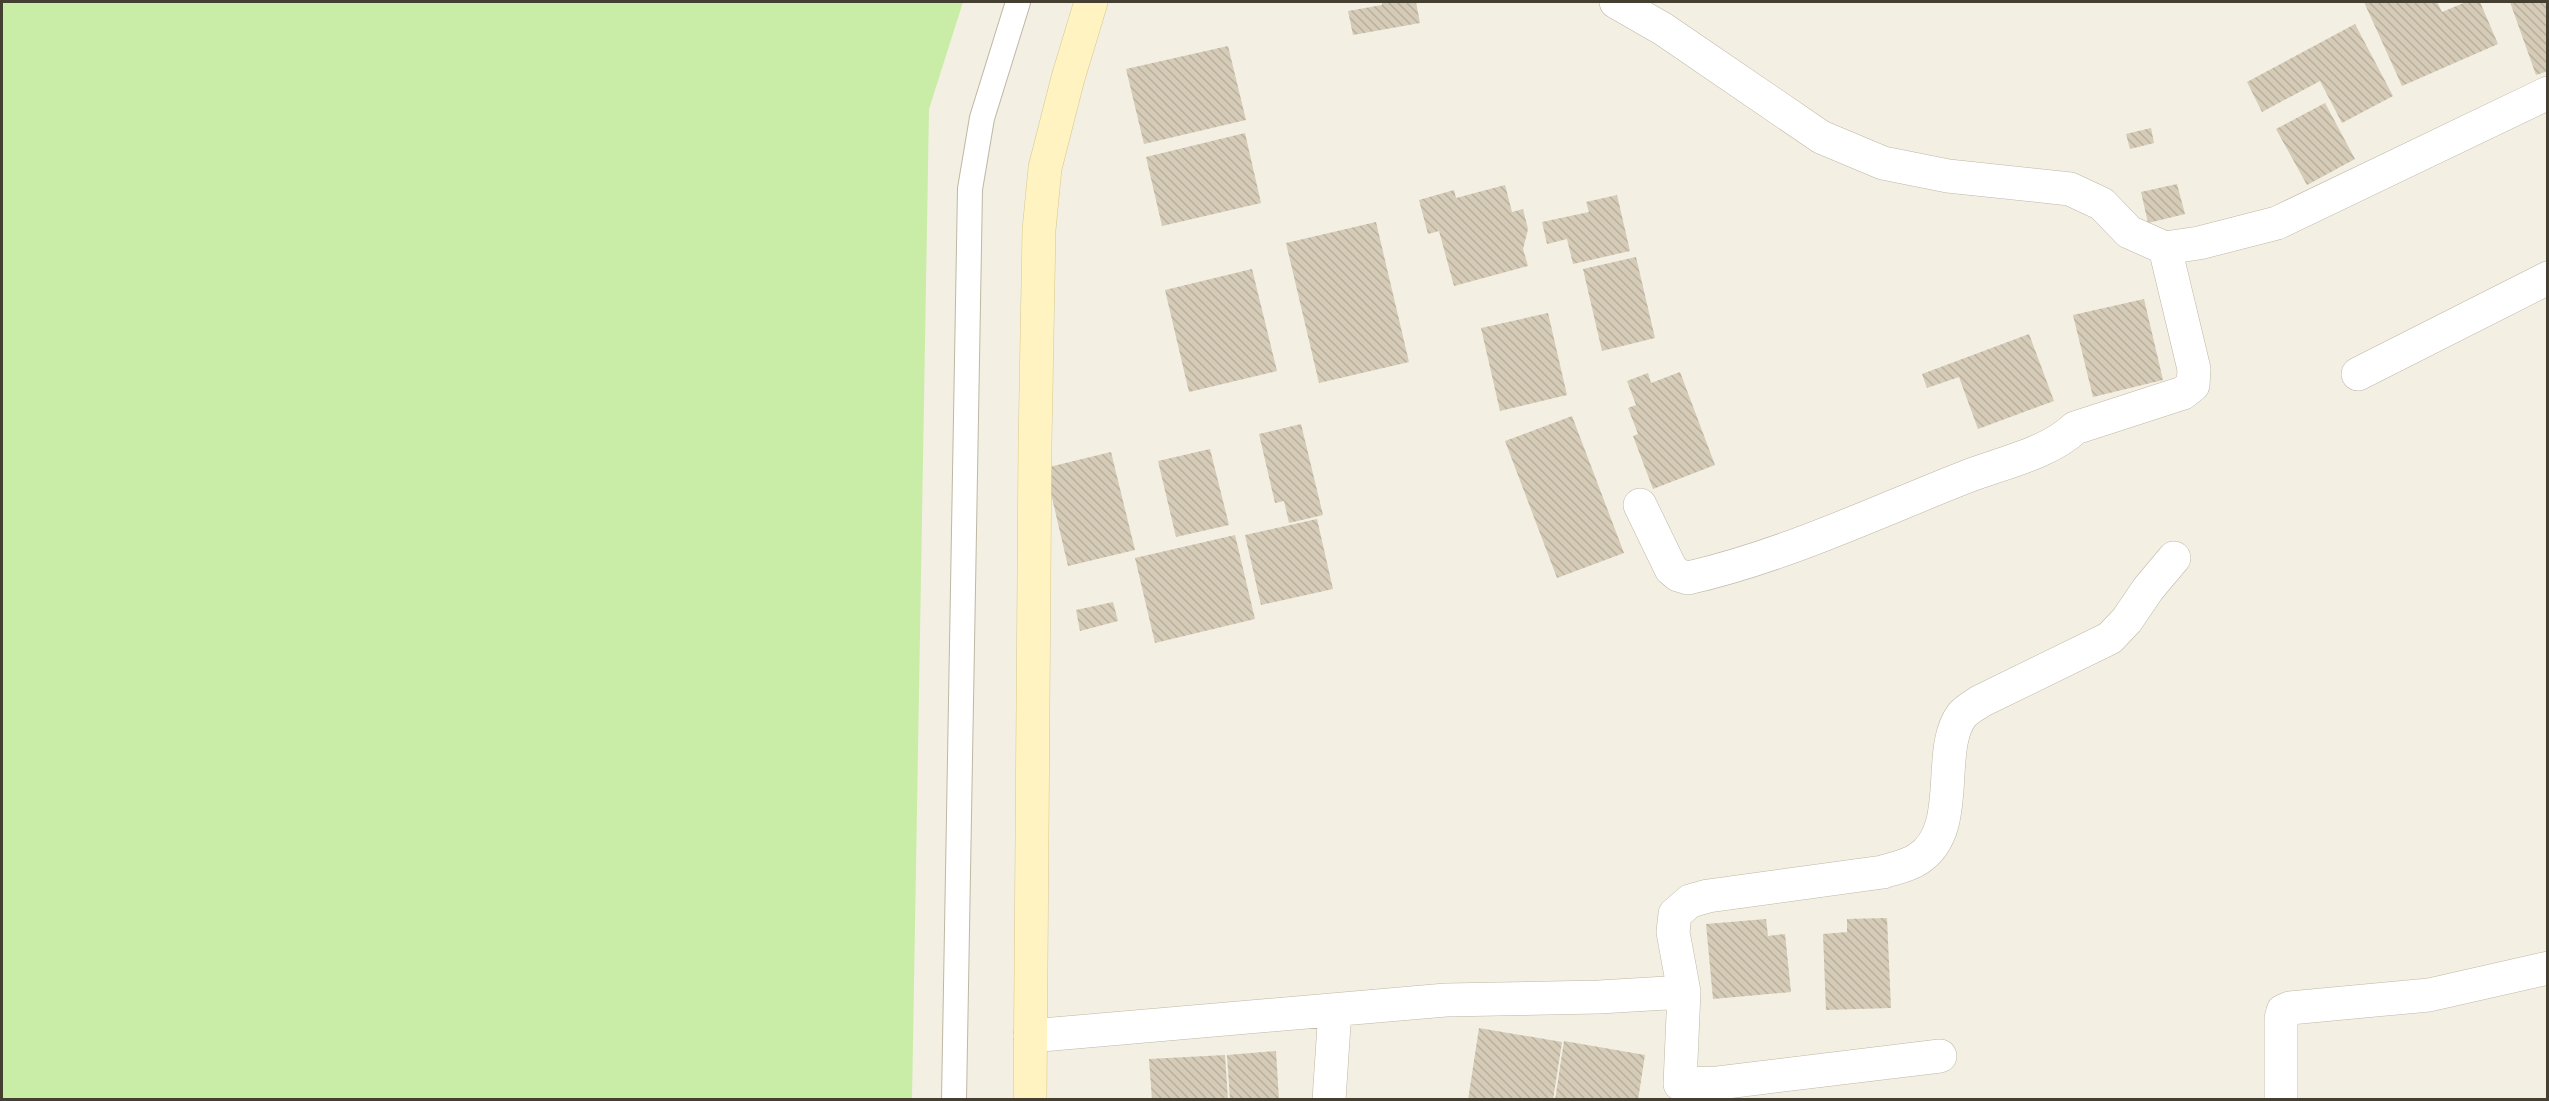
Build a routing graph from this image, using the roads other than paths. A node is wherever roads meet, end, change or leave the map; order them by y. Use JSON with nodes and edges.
{"nodes":[{"id":1,"x":1018,"y":2,"type":"edge"},
{"id":2,"x":1091,"y":2,"type":"edge"},
{"id":3,"x":1616,"y":2,"type":"edge"},
{"id":4,"x":2547,"y":93,"type":"edge"},
{"id":5,"x":2164,"y":248,"type":"junction"},
{"id":6,"x":2547,"y":278,"type":"edge"},
{"id":7,"x":2358,"y":374,"type":"dead end"},
{"id":8,"x":1641,"y":505,"type":"dead end"},
{"id":9,"x":2174,"y":558,"type":"dead end"},
{"id":10,"x":2547,"y":968,"type":"edge"},
{"id":11,"x":1684,"y":992,"type":"junction"},
{"id":12,"x":1335,"y":1010,"type":"junction"},
{"id":13,"x":1030,"y":1036,"type":"junction"},
{"id":14,"x":1940,"y":1056,"type":"dead end"},
{"id":15,"x":1679,"y":1092,"type":"edge"},
{"id":16,"x":954,"y":1100,"type":"edge"},
{"id":17,"x":1030,"y":1100,"type":"edge"},
{"id":18,"x":1329,"y":1100,"type":"edge"},
{"id":19,"x":2280,"y":1100,"type":"edge"}],
"edges":[{"from":1,"to":16,"type":"lane"},
{"from":2,"to":13,"type":"main road"},
{"from":3,"to":5,"type":"street"},
{"from":4,"to":5,"type":"street"},
{"from":5,"to":8,"type":"street"},
{"from":6,"to":7,"type":"street"},
{"from":9,"to":11,"type":"street"},
{"from":10,"to":19,"type":"street"},
{"from":11,"to":12,"type":"street"},
{"from":11,"to":15,"type":"street"},
{"from":12,"to":13,"type":"street"},
{"from":12,"to":18,"type":"street"},
{"from":13,"to":17,"type":"main road"},
{"from":14,"to":15,"type":"street"}]}
